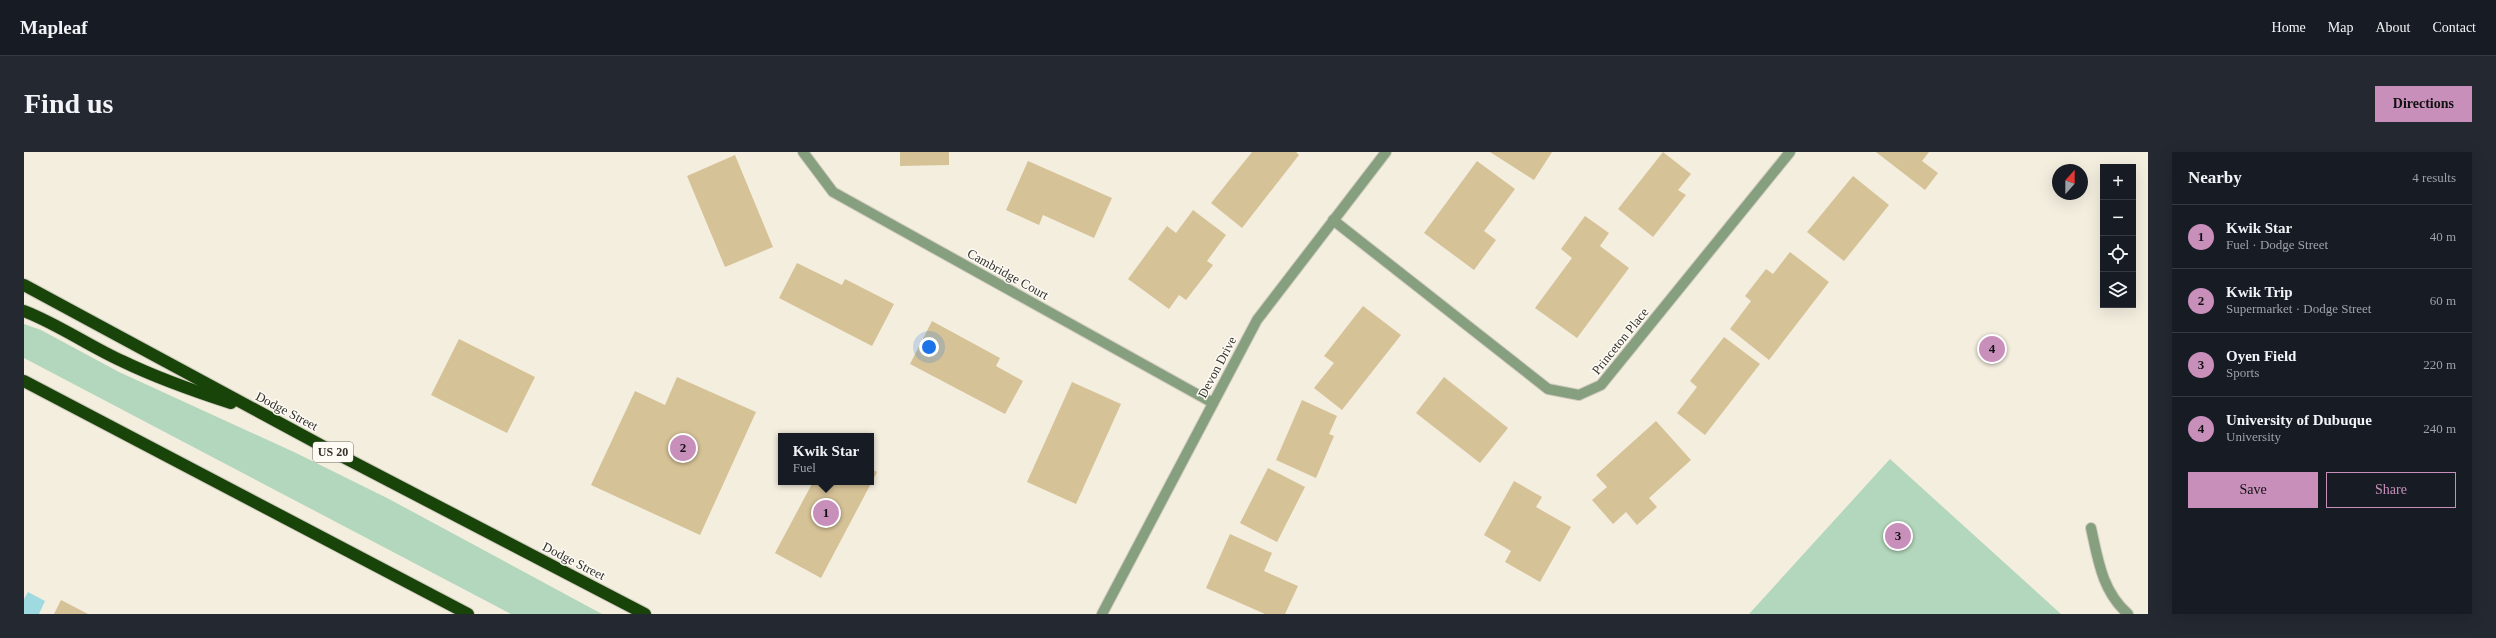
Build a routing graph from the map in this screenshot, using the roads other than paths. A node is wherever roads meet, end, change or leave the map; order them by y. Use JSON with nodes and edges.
{"nodes":[{"id":1,"x":803,"y":152,"type":"edge"},
{"id":2,"x":1386,"y":152,"type":"edge"},
{"id":3,"x":1790,"y":152,"type":"edge"},
{"id":4,"x":1333,"y":220,"type":"junction"},
{"id":5,"x":24,"y":285,"type":"edge"},
{"id":6,"x":24,"y":311,"type":"edge"},
{"id":7,"x":24,"y":381,"type":"edge"},
{"id":8,"x":1213,"y":403,"type":"junction"},
{"id":9,"x":257,"y":411,"type":"junction"},
{"id":10,"x":2091,"y":528,"type":"dead end"},
{"id":11,"x":468,"y":614,"type":"edge"},
{"id":12,"x":645,"y":614,"type":"edge"},
{"id":13,"x":1102,"y":614,"type":"edge"},
{"id":14,"x":2128,"y":614,"type":"edge"}],
"edges":[{"from":1,"to":8,"type":"street","name":"Cambridge Court"},
{"from":2,"to":4,"type":"street","name":"Devon Drive"},
{"from":3,"to":4,"type":"street","name":"Princeton Place"},
{"from":4,"to":8,"type":"street","name":"Devon Drive"},
{"from":5,"to":9,"type":"highway","name":"Dodge Street","number":"US 20"},
{"from":6,"to":9,"type":"highway"},
{"from":7,"to":11,"type":"highway"},
{"from":8,"to":13,"type":"street","name":"Devon Drive"},
{"from":9,"to":12,"type":"highway","name":"Dodge Street","number":"US 20"},
{"from":10,"to":14,"type":"street"}]}
